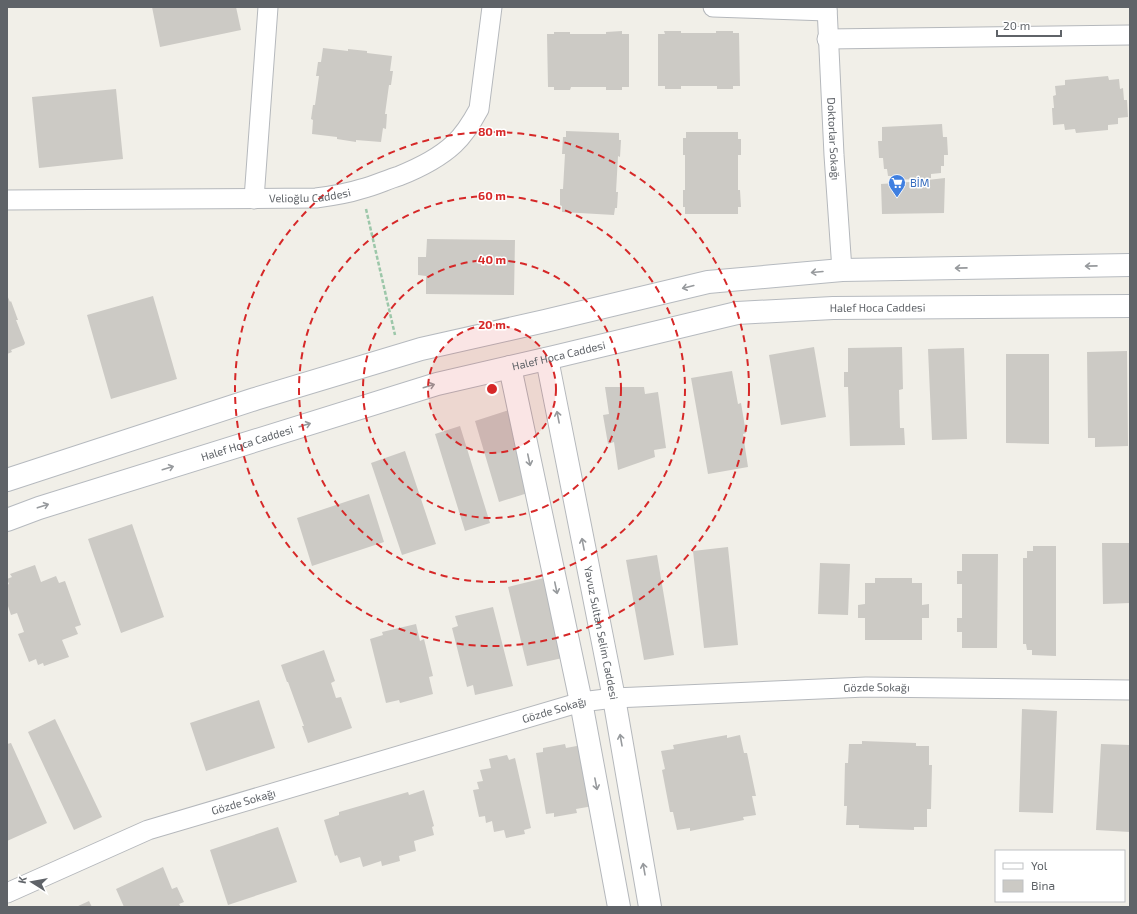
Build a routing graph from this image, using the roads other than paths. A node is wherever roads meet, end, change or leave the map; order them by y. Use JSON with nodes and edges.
{"nodes":[{"id":1,"x":268,"y":7,"type":"edge"},
{"id":2,"x":492,"y":7,"type":"edge"},
{"id":3,"x":713,"y":7,"type":"edge"},
{"id":4,"x":827,"y":9,"type":"edge"},
{"id":5,"x":1130,"y":35,"type":"edge"},
{"id":6,"x":827,"y":39,"type":"junction"},
{"id":7,"x":254,"y":199,"type":"junction"},
{"id":8,"x":7,"y":200,"type":"edge"},
{"id":9,"x":1130,"y":265,"type":"edge"},
{"id":10,"x":842,"y":270,"type":"junction"},
{"id":11,"x":1130,"y":306,"type":"edge"},
{"id":12,"x":547,"y":359,"type":"junction"},
{"id":13,"x":510,"y":368,"type":"junction"},
{"id":14,"x":7,"y":480,"type":"edge"},
{"id":15,"x":7,"y":520,"type":"edge"},
{"id":16,"x":1130,"y":690,"type":"edge"},
{"id":17,"x":614,"y":698,"type":"junction"},
{"id":18,"x":580,"y":702,"type":"junction"},
{"id":19,"x":7,"y":893,"type":"edge"},
{"id":20,"x":619,"y":907,"type":"edge"},
{"id":21,"x":650,"y":907,"type":"edge"}],
"edges":[{"from":1,"to":7,"type":"street"},
{"from":2,"to":7,"type":"street","name":"Velioğlu Caddesi"},
{"from":3,"to":4,"type":"street"},
{"from":4,"to":6,"type":"street","name":"Doktorlar Sokağı"},
{"from":5,"to":6,"type":"street"},
{"from":6,"to":10,"type":"street","name":"Doktorlar Sokağı"},
{"from":7,"to":8,"type":"street","name":"Velioğlu Caddesi"},
{"from":9,"to":10,"type":"main road","one_way":true},
{"from":10,"to":14,"type":"main road","one_way":true},
{"from":11,"to":12,"type":"main road","name":"Halef Hoca Caddesi"},
{"from":12,"to":13,"type":"main road","name":"Halef Hoca Caddesi"},
{"from":17,"to":12,"type":"main road","name":"Yavuz Sultan Selim Caddesi","one_way":true},
{"from":15,"to":13,"type":"main road","name":"Halef Hoca Caddesi","one_way":true},
{"from":13,"to":18,"type":"main road","one_way":true},
{"from":16,"to":17,"type":"street","name":"Gözde Sokağı"},
{"from":17,"to":18,"type":"street","name":"Gözde Sokağı"},
{"from":21,"to":17,"type":"main road","name":"Yavuz Sultan Selim Caddesi","one_way":true},
{"from":18,"to":19,"type":"street","name":"Gözde Sokağı"},
{"from":18,"to":20,"type":"main road","one_way":true}]}
